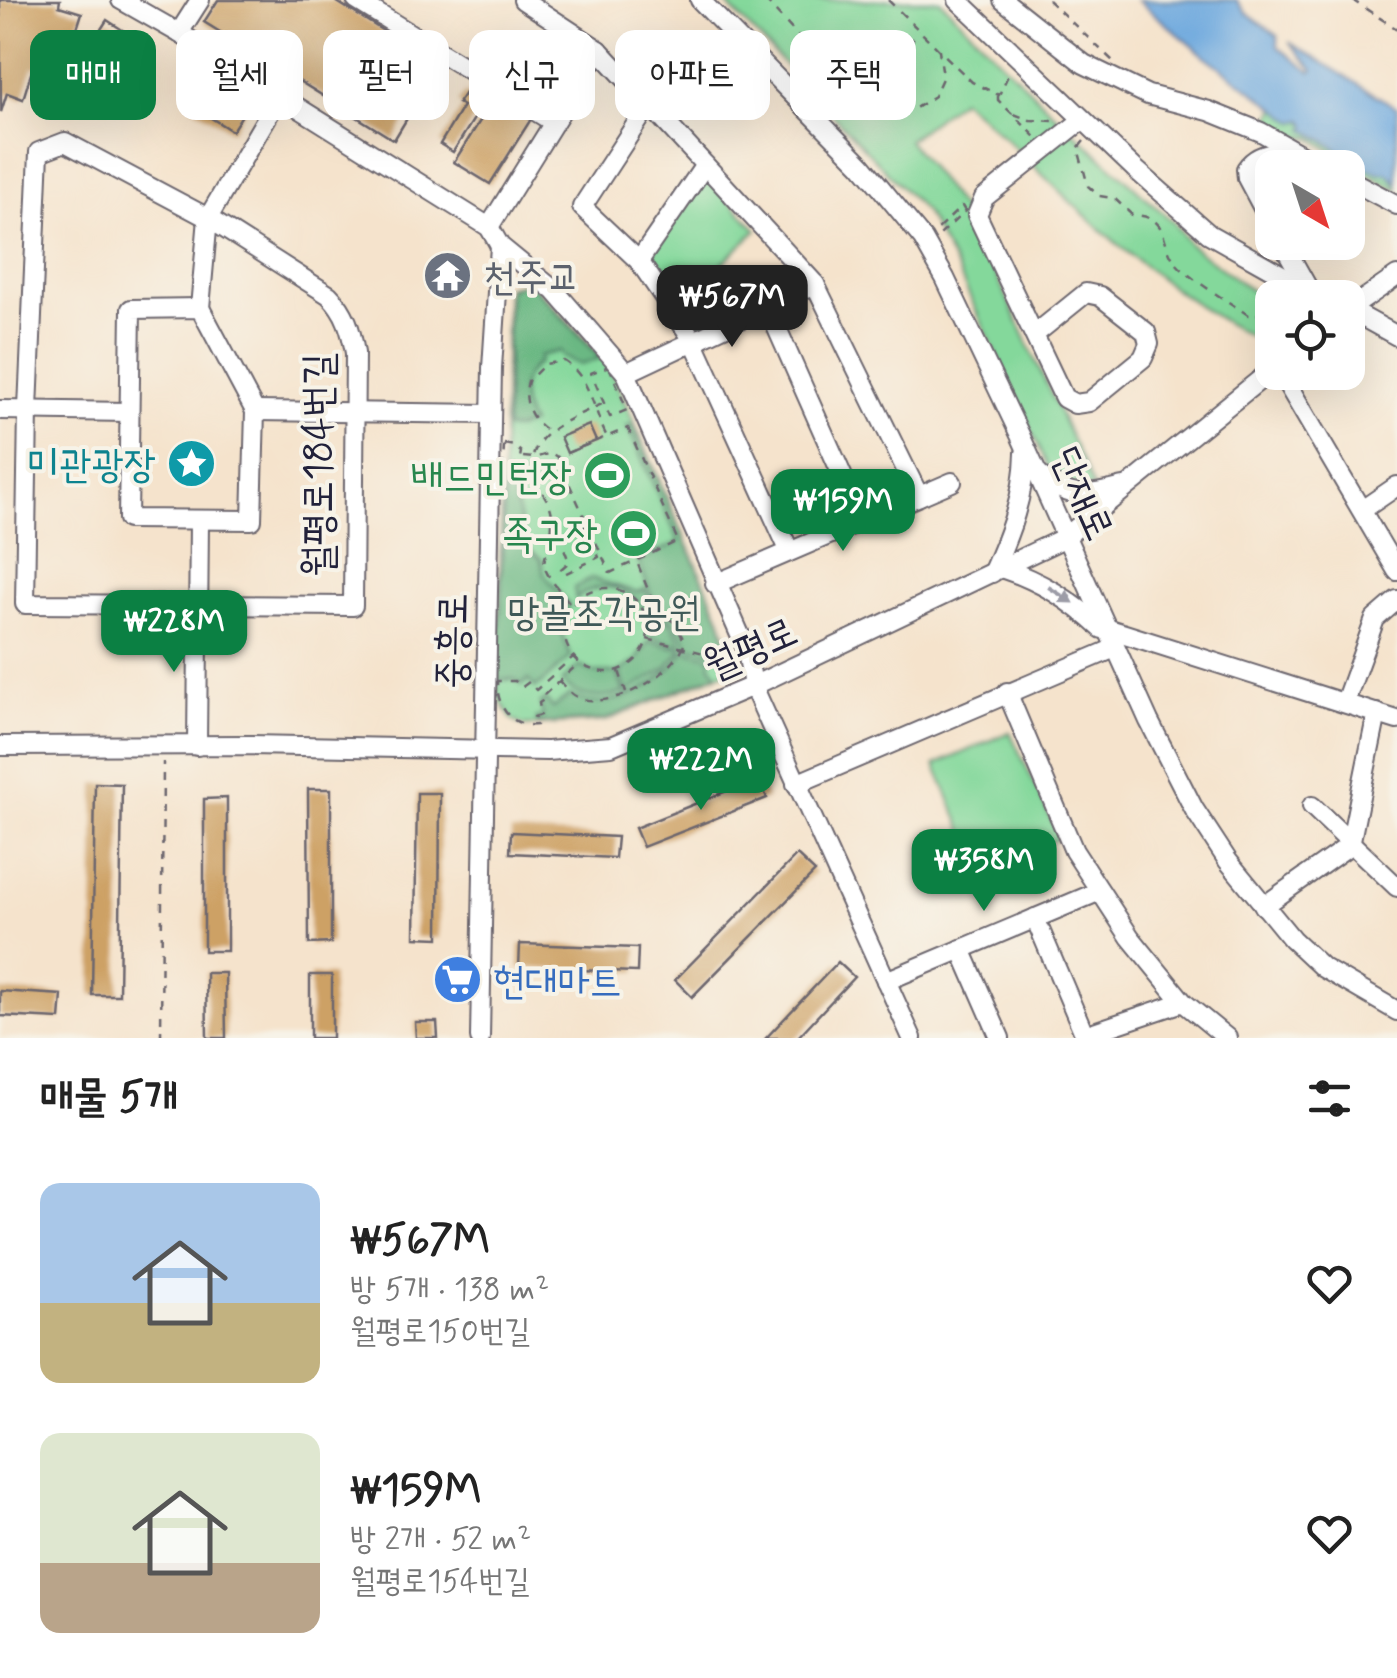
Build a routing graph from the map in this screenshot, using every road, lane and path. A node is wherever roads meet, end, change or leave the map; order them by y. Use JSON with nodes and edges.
{"nodes":[{"id":1,"x":121,"y":0,"type":"edge"},
{"id":2,"x":200,"y":0,"type":"edge"},
{"id":3,"x":356,"y":0,"type":"edge"},
{"id":4,"x":523,"y":0,"type":"edge"},
{"id":5,"x":700,"y":0,"type":"edge"},
{"id":6,"x":765,"y":0,"type":"edge"},
{"id":7,"x":888,"y":0,"type":"edge"},
{"id":8,"x":958,"y":0,"type":"edge"},
{"id":9,"x":1003,"y":0,"type":"edge"},
{"id":10,"x":1048,"y":0,"type":"edge"},
{"id":11,"x":1352,"y":0,"type":"edge"},
{"id":12,"x":1397,"y":28,"type":"edge"},
{"id":13,"x":182,"y":30,"type":"edge"},
{"id":14,"x":793,"y":30,"type":"edge"},
{"id":15,"x":919,"y":30,"type":"junction"},
{"id":16,"x":176,"y":31,"type":"edge"},
{"id":17,"x":916,"y":35,"type":"edge"},
{"id":18,"x":599,"y":50,"type":"junction"},
{"id":19,"x":939,"y":50,"type":"junction"},
{"id":20,"x":1116,"y":63,"type":"dead end"},
{"id":21,"x":615,"y":68,"type":"edge"},
{"id":22,"x":1010,"y":70,"type":"dead end"},
{"id":23,"x":998,"y":95,"type":"junction"},
{"id":24,"x":916,"y":107,"type":"edge"},
{"id":25,"x":303,"y":110,"type":"edge"},
{"id":26,"x":1010,"y":112,"type":"junction"},
{"id":27,"x":266,"y":120,"type":"edge"},
{"id":28,"x":639,"y":120,"type":"edge"},
{"id":29,"x":661,"y":120,"type":"edge"},
{"id":30,"x":1060,"y":120,"type":"dead end"},
{"id":31,"x":1082,"y":120,"type":"junction"},
{"id":32,"x":553,"y":122,"type":"junction"},
{"id":33,"x":1084,"y":142,"type":"dead end"},
{"id":34,"x":1046,"y":148,"type":"junction"},
{"id":35,"x":1293,"y":150,"type":"edge"},
{"id":36,"x":1255,"y":160,"type":"edge"},
{"id":37,"x":705,"y":166,"type":"junction"},
{"id":38,"x":1365,"y":188,"type":"edge"},
{"id":39,"x":1255,"y":193,"type":"edge"},
{"id":40,"x":1397,"y":205,"type":"edge"},
{"id":41,"x":208,"y":218,"type":"junction"},
{"id":42,"x":488,"y":227,"type":"junction"},
{"id":43,"x":940,"y":236,"type":"joint"},
{"id":44,"x":500,"y":246,"type":"junction"},
{"id":45,"x":639,"y":261,"type":"junction"},
{"id":46,"x":1397,"y":276,"type":"edge"},
{"id":47,"x":1291,"y":280,"type":"edge"},
{"id":48,"x":815,"y":284,"type":"junction"},
{"id":49,"x":1365,"y":300,"type":"edge"},
{"id":50,"x":200,"y":308,"type":"junction"},
{"id":51,"x":768,"y":308,"type":"junction"},
{"id":52,"x":1255,"y":314,"type":"edge"},
{"id":53,"x":1365,"y":319,"type":"edge"},
{"id":54,"x":1034,"y":335,"type":"junction"},
{"id":55,"x":1397,"y":336,"type":"edge"},
{"id":56,"x":694,"y":340,"type":"junction"},
{"id":57,"x":617,"y":369,"type":"junction"},
{"id":58,"x":1255,"y":384,"type":"edge"},
{"id":59,"x":1291,"y":390,"type":"edge"},
{"id":60,"x":604,"y":404,"type":"junction"},
{"id":61,"x":592,"y":409,"type":"junction"},
{"id":62,"x":0,"y":410,"type":"edge"},
{"id":63,"x":28,"y":410,"type":"junction"},
{"id":64,"x":628,"y":410,"type":"dead end"},
{"id":65,"x":254,"y":411,"type":"junction"},
{"id":66,"x":129,"y":412,"type":"junction"},
{"id":67,"x":356,"y":414,"type":"junction"},
{"id":68,"x":491,"y":414,"type":"junction"},
{"id":69,"x":548,"y":431,"type":"junction"},
{"id":70,"x":606,"y":436,"type":"junction"},
{"id":71,"x":504,"y":444,"type":"dead end"},
{"id":72,"x":1026,"y":448,"type":"junction"},
{"id":73,"x":521,"y":456,"type":"junction"},
{"id":74,"x":557,"y":457,"type":"junction"},
{"id":75,"x":534,"y":458,"type":"junction"},
{"id":76,"x":503,"y":469,"type":"dead end"},
{"id":77,"x":1036,"y":473,"type":"junction"},
{"id":78,"x":952,"y":482,"type":"dead end"},
{"id":79,"x":1130,"y":485,"type":"junction"},
{"id":80,"x":1397,"y":486,"type":"edge"},
{"id":81,"x":919,"y":496,"type":"junction"},
{"id":82,"x":1362,"y":510,"type":"junction"},
{"id":83,"x":199,"y":520,"type":"junction"},
{"id":84,"x":862,"y":520,"type":"junction"},
{"id":85,"x":1064,"y":538,"type":"junction"},
{"id":86,"x":790,"y":550,"type":"junction"},
{"id":87,"x":637,"y":560,"type":"dead end"},
{"id":88,"x":996,"y":570,"type":"junction"},
{"id":89,"x":1397,"y":571,"type":"edge"},
{"id":90,"x":563,"y":572,"type":"junction"},
{"id":91,"x":551,"y":582,"type":"junction"},
{"id":92,"x":716,"y":584,"type":"junction"},
{"id":93,"x":1397,"y":600,"type":"edge"},
{"id":94,"x":572,"y":605,"type":"junction"},
{"id":95,"x":198,"y":606,"type":"junction"},
{"id":96,"x":647,"y":638,"type":"junction"},
{"id":97,"x":1110,"y":638,"type":"junction"},
{"id":98,"x":714,"y":656,"type":"junction"},
{"id":99,"x":573,"y":658,"type":"junction"},
{"id":100,"x":579,"y":663,"type":"junction"},
{"id":101,"x":618,"y":670,"type":"junction"},
{"id":102,"x":559,"y":681,"type":"junction"},
{"id":103,"x":753,"y":686,"type":"junction"},
{"id":104,"x":536,"y":690,"type":"junction"},
{"id":105,"x":1006,"y":692,"type":"junction"},
{"id":106,"x":626,"y":694,"type":"junction"},
{"id":107,"x":542,"y":696,"type":"junction"},
{"id":108,"x":1345,"y":702,"type":"junction"},
{"id":109,"x":1377,"y":713,"type":"junction"},
{"id":110,"x":1397,"y":720,"type":"edge"},
{"id":111,"x":0,"y":746,"type":"edge"},
{"id":112,"x":163,"y":746,"type":"junction"},
{"id":113,"x":196,"y":746,"type":"junction"},
{"id":114,"x":484,"y":748,"type":"junction"},
{"id":115,"x":796,"y":784,"type":"junction"},
{"id":116,"x":1312,"y":806,"type":"dead end"},
{"id":117,"x":1350,"y":845,"type":"junction"},
{"id":118,"x":1397,"y":887,"type":"edge"},
{"id":119,"x":1100,"y":891,"type":"junction"},
{"id":120,"x":1264,"y":906,"type":"junction"},
{"id":121,"x":1034,"y":918,"type":"junction"},
{"id":122,"x":962,"y":949,"type":"junction"},
{"id":123,"x":886,"y":981,"type":"junction"},
{"id":124,"x":1183,"y":1002,"type":"junction"},
{"id":125,"x":1397,"y":1010,"type":"edge"},
{"id":126,"x":1085,"y":1036,"type":"edge"},
{"id":127,"x":161,"y":1038,"type":"edge"},
{"id":128,"x":480,"y":1038,"type":"edge"},
{"id":129,"x":912,"y":1038,"type":"edge"},
{"id":130,"x":1000,"y":1038,"type":"edge"},
{"id":131,"x":1227,"y":1038,"type":"edge"}],
"edges":[{"from":1,"to":16,"type":"street"},
{"from":2,"to":13,"type":"street"},
{"from":3,"to":32,"type":"street"},
{"from":4,"to":18,"type":"street"},
{"from":5,"to":72,"type":"street","name":"단재로"},
{"from":6,"to":14,"type":"path"},
{"from":7,"to":15,"type":"path"},
{"from":8,"to":31,"type":"street"},
{"from":9,"to":35,"type":"street"},
{"from":10,"to":20,"type":"path"},
{"from":11,"to":12,"type":"path"},
{"from":15,"to":17,"type":"path"},
{"from":15,"to":19,"type":"path"},
{"from":18,"to":21,"type":"street"},
{"from":18,"to":32,"type":"street"},
{"from":19,"to":23,"type":"path"},
{"from":19,"to":24,"type":"path"},
{"from":22,"to":23,"type":"path"},
{"from":23,"to":26,"type":"path"},
{"from":25,"to":42,"type":"street"},
{"from":26,"to":30,"type":"path"},
{"from":26,"to":34,"type":"path"},
{"from":27,"to":41,"type":"street"},
{"from":28,"to":45,"type":"street"},
{"from":29,"to":37,"type":"street"},
{"from":31,"to":34,"type":"street"},
{"from":31,"to":47,"type":"street"},
{"from":32,"to":42,"type":"street"},
{"from":33,"to":52,"type":"path"},
{"from":34,"to":54,"type":"street"},
{"from":36,"to":39,"type":"street"},
{"from":37,"to":45,"type":"street"},
{"from":37,"to":48,"type":"street"},
{"from":38,"to":40,"type":"street"},
{"from":41,"to":50,"type":"street"},
{"from":41,"to":63,"type":"street","name":"월평로184번길"},
{"from":41,"to":67,"type":"street","name":"월평로184번길"},
{"from":42,"to":44,"type":"street"},
{"from":43,"to":43,"type":"path"},
{"from":44,"to":57,"type":"street"},
{"from":44,"to":68,"type":"street","name":"중흥로"},
{"from":45,"to":56,"type":"street"},
{"from":46,"to":49,"type":"street"},
{"from":48,"to":51,"type":"street"},
{"from":48,"to":81,"type":"street"},
{"from":50,"to":65,"type":"street"},
{"from":50,"to":66,"type":"street"},
{"from":51,"to":56,"type":"street"},
{"from":51,"to":84,"type":"street"},
{"from":53,"to":55,"type":"street"},
{"from":54,"to":54,"type":"street"},
{"from":56,"to":57,"type":"street"},
{"from":56,"to":86,"type":"street"},
{"from":57,"to":60,"type":"path"},
{"from":57,"to":92,"type":"street"},
{"from":58,"to":79,"type":"street","name":"월평로"},
{"from":59,"to":82,"type":"street"},
{"from":60,"to":61,"type":"path"},
{"from":60,"to":64,"type":"path"},
{"from":61,"to":69,"type":"path"},
{"from":61,"to":69,"type":"path"},
{"from":61,"to":70,"type":"path"},
{"from":62,"to":63,"type":"street"},
{"from":63,"to":66,"type":"street"},
{"from":63,"to":95,"type":"street","name":"월평로184번길"},
{"from":65,"to":67,"type":"street"},
{"from":65,"to":83,"type":"street"},
{"from":66,"to":83,"type":"street"},
{"from":67,"to":68,"type":"street"},
{"from":67,"to":95,"type":"street","name":"월평로184번길"},
{"from":68,"to":114,"type":"street","name":"중흥로"},
{"from":69,"to":75,"type":"path"},
{"from":70,"to":74,"type":"path"},
{"from":70,"to":74,"type":"path"},
{"from":71,"to":73,"type":"path"},
{"from":72,"to":77,"type":"street","name":"단재로"},
{"from":72,"to":88,"type":"street"},
{"from":73,"to":75,"type":"path"},
{"from":73,"to":76,"type":"path"},
{"from":74,"to":75,"type":"path"},
{"from":75,"to":91,"type":"path"},
{"from":77,"to":79,"type":"street"},
{"from":77,"to":85,"type":"street","name":"단재로"},
{"from":78,"to":81,"type":"street"},
{"from":79,"to":85,"type":"street","name":"월평로"},
{"from":80,"to":82,"type":"street"},
{"from":81,"to":84,"type":"street"},
{"from":82,"to":89,"type":"street"},
{"from":83,"to":95,"type":"street"},
{"from":84,"to":86,"type":"street"},
{"from":85,"to":88,"type":"street","name":"월평로"},
{"from":85,"to":97,"type":"street","name":"단재로"},
{"from":86,"to":92,"type":"street"},
{"from":87,"to":106,"type":"path"},
{"from":88,"to":97,"type":"street","one_way":true},
{"from":88,"to":103,"type":"street","name":"월평로"},
{"from":90,"to":90,"type":"path"},
{"from":90,"to":91,"type":"path"},
{"from":91,"to":94,"type":"path"},
{"from":92,"to":103,"type":"street"},
{"from":93,"to":108,"type":"street"},
{"from":94,"to":96,"type":"path"},
{"from":94,"to":99,"type":"path"},
{"from":95,"to":113,"type":"street"},
{"from":96,"to":98,"type":"path"},
{"from":96,"to":101,"type":"path"},
{"from":97,"to":105,"type":"street"},
{"from":97,"to":108,"type":"street"},
{"from":97,"to":120,"type":"street","name":"단재로"},
{"from":98,"to":98,"type":"path"},
{"from":99,"to":100,"type":"path"},
{"from":99,"to":104,"type":"path"},
{"from":100,"to":101,"type":"path"},
{"from":100,"to":102,"type":"path"},
{"from":101,"to":106,"type":"path"},
{"from":102,"to":106,"type":"path"},
{"from":102,"to":107,"type":"path"},
{"from":103,"to":114,"type":"street","name":"월평로"},
{"from":103,"to":115,"type":"street"},
{"from":104,"to":107,"type":"path"},
{"from":104,"to":107,"type":"path"},
{"from":105,"to":115,"type":"street"},
{"from":105,"to":119,"type":"street"},
{"from":108,"to":109,"type":"street"},
{"from":109,"to":110,"type":"street"},
{"from":109,"to":117,"type":"street"},
{"from":111,"to":112,"type":"street","name":"월평로"},
{"from":112,"to":113,"type":"street","name":"월평로"},
{"from":112,"to":127,"type":"path"},
{"from":113,"to":114,"type":"street","name":"월평로"},
{"from":114,"to":128,"type":"street","name":"중흥로"},
{"from":115,"to":123,"type":"street"},
{"from":116,"to":117,"type":"street"},
{"from":117,"to":118,"type":"street"},
{"from":117,"to":120,"type":"street"},
{"from":119,"to":121,"type":"street"},
{"from":119,"to":124,"type":"street"},
{"from":120,"to":125,"type":"street","name":"단재로"},
{"from":121,"to":122,"type":"street"},
{"from":121,"to":126,"type":"street"},
{"from":122,"to":123,"type":"street"},
{"from":122,"to":130,"type":"street"},
{"from":123,"to":129,"type":"street"},
{"from":124,"to":126,"type":"street"},
{"from":124,"to":131,"type":"street"}]}
